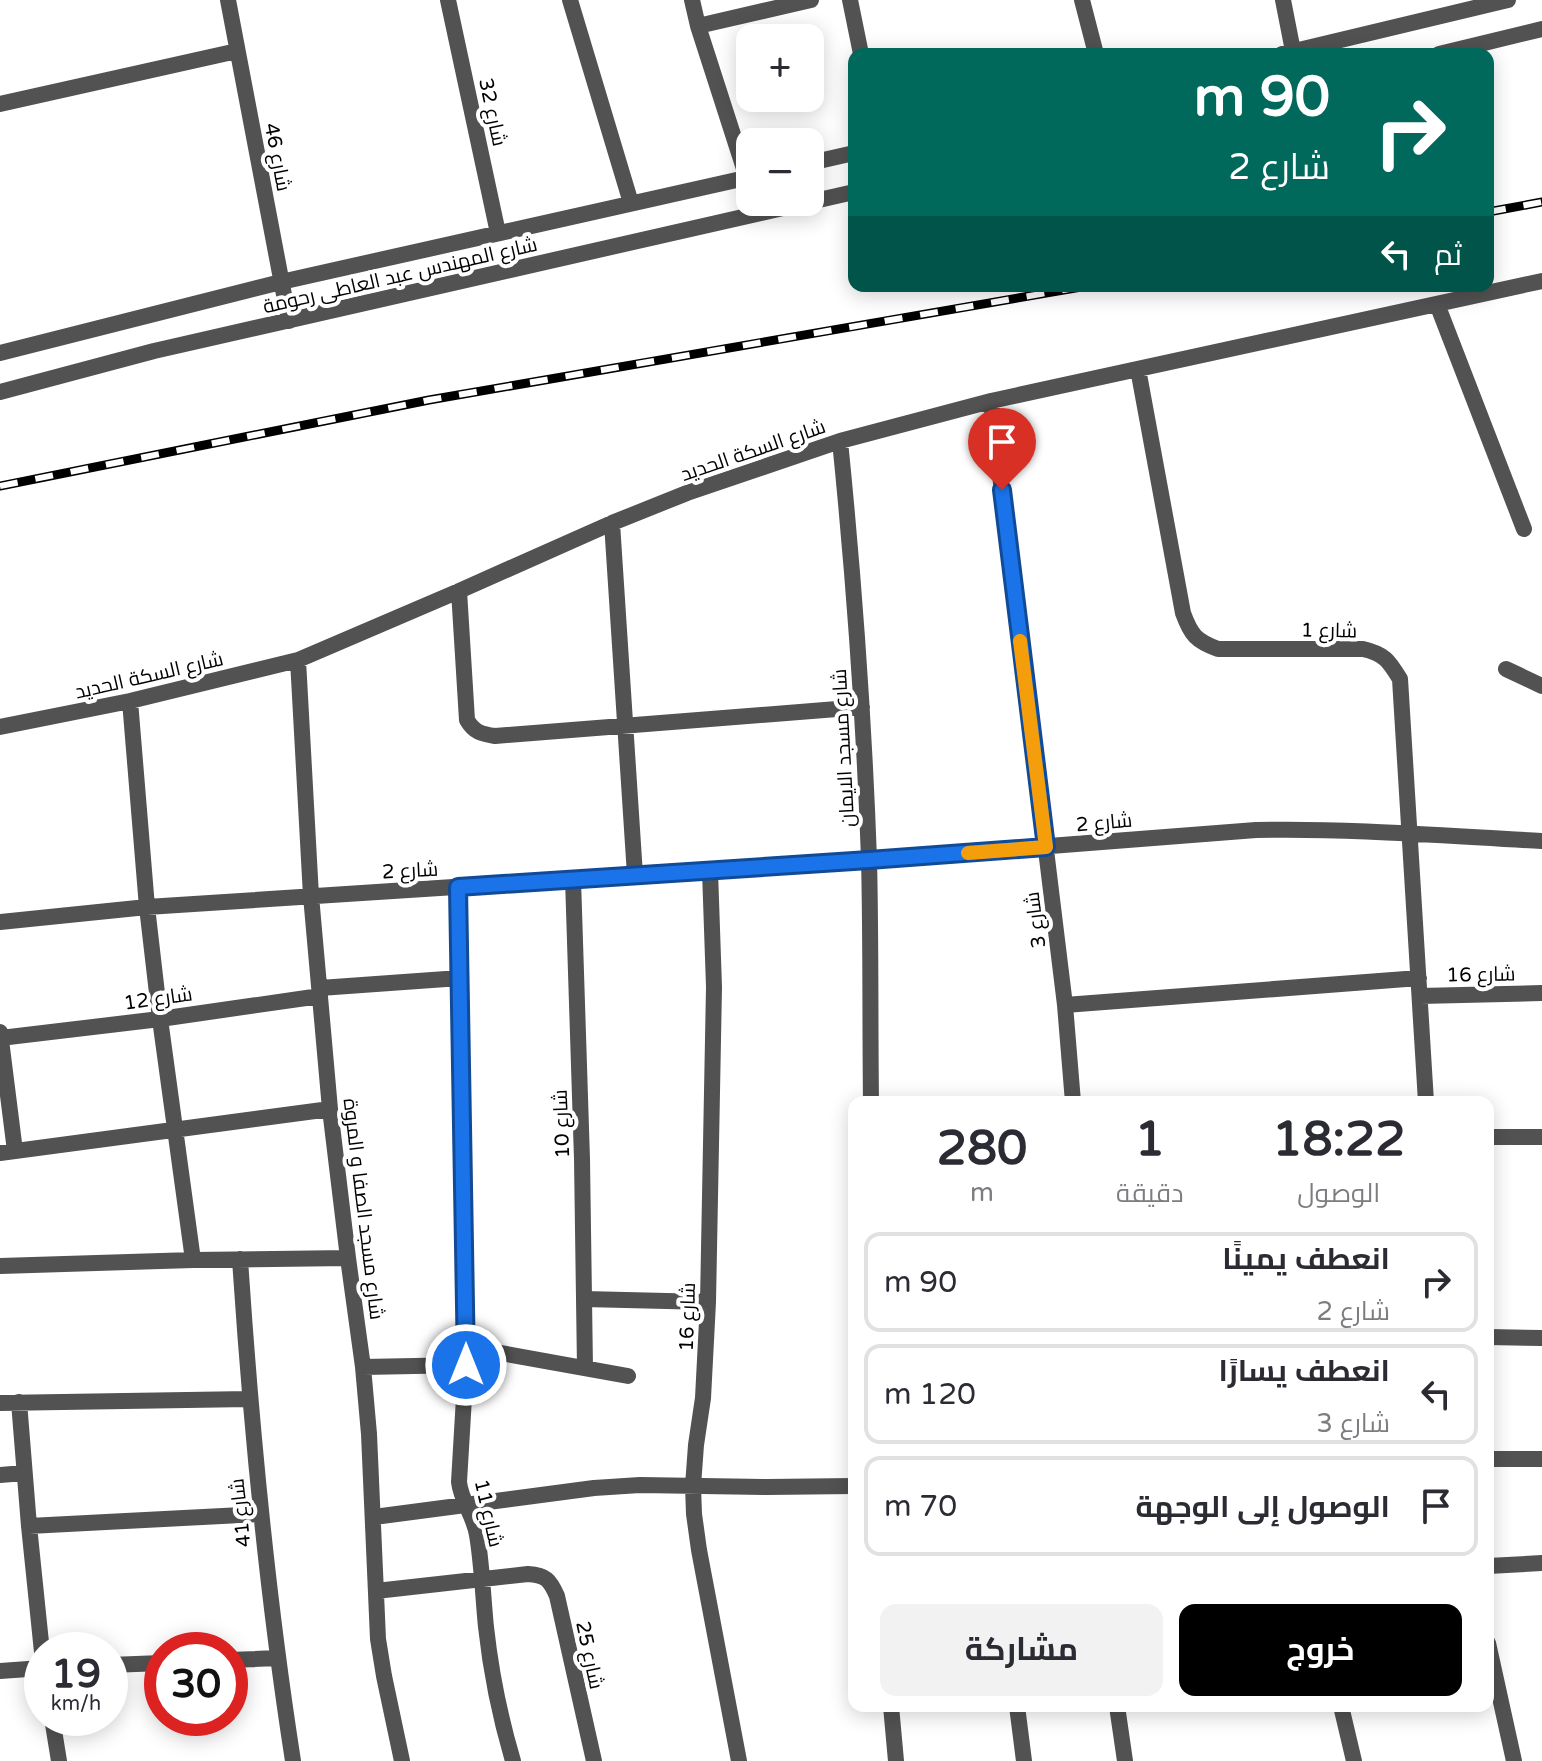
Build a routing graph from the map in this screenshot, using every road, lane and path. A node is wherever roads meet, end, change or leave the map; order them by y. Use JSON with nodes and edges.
{"nodes":[{"id":1,"x":228,"y":0,"type":"edge"},
{"id":2,"x":448,"y":0,"type":"edge"},
{"id":3,"x":570,"y":0,"type":"edge"},
{"id":4,"x":692,"y":0,"type":"edge"},
{"id":5,"x":811,"y":0,"type":"edge"},
{"id":6,"x":850,"y":0,"type":"edge"},
{"id":7,"x":1082,"y":0,"type":"edge"},
{"id":8,"x":1283,"y":0,"type":"edge"},
{"id":9,"x":1508,"y":0,"type":"edge"},
{"id":10,"x":1442,"y":8,"type":"edge"},
{"id":11,"x":698,"y":26,"type":"junction"},
{"id":12,"x":1542,"y":29,"type":"edge"},
{"id":13,"x":860,"y":48,"type":"edge"},
{"id":14,"x":1094,"y":48,"type":"edge"},
{"id":15,"x":1288,"y":48,"type":"edge"},
{"id":16,"x":1305,"y":48,"type":"edge"},
{"id":17,"x":1464,"y":48,"type":"edge"},
{"id":18,"x":237,"y":51,"type":"junction"},
{"id":19,"x":0,"y":104,"type":"edge"},
{"id":20,"x":736,"y":141,"type":"edge"},
{"id":21,"x":848,"y":154,"type":"edge"},
{"id":22,"x":824,"y":160,"type":"edge"},
{"id":23,"x":736,"y":180,"type":"edge"},
{"id":24,"x":848,"y":193,"type":"edge"},
{"id":25,"x":824,"y":199,"type":"edge"},
{"id":26,"x":631,"y":203,"type":"junction"},
{"id":27,"x":749,"y":216,"type":"edge"},
{"id":28,"x":498,"y":233,"type":"junction"},
{"id":29,"x":1542,"y":281,"type":"edge"},
{"id":30,"x":281,"y":282,"type":"junction"},
{"id":31,"x":1492,"y":292,"type":"edge"},
{"id":32,"x":1494,"y":292,"type":"edge"},
{"id":33,"x":1437,"y":304,"type":"junction"},
{"id":34,"x":289,"y":321,"type":"junction"},
{"id":35,"x":0,"y":353,"type":"edge"},
{"id":36,"x":1138,"y":369,"type":"junction"},
{"id":37,"x":0,"y":392,"type":"edge"},
{"id":38,"x":991,"y":401,"type":"junction"},
{"id":39,"x":840,"y":441,"type":"junction"},
{"id":40,"x":612,"y":523,"type":"junction"},
{"id":41,"x":1524,"y":529,"type":"dead end"},
{"id":42,"x":459,"y":591,"type":"junction"},
{"id":43,"x":298,"y":660,"type":"junction"},
{"id":44,"x":1506,"y":669,"type":"dead end"},
{"id":45,"x":1542,"y":686,"type":"edge"},
{"id":46,"x":130,"y":701,"type":"junction"},
{"id":47,"x":862,"y":707,"type":"junction"},
{"id":48,"x":625,"y":726,"type":"junction"},
{"id":49,"x":0,"y":727,"type":"edge"},
{"id":50,"x":1409,"y":834,"type":"junction"},
{"id":51,"x":1542,"y":841,"type":"edge"},
{"id":52,"x":1046,"y":847,"type":"junction"},
{"id":53,"x":869,"y":860,"type":"junction"},
{"id":54,"x":710,"y":871,"type":"junction"},
{"id":55,"x":635,"y":875,"type":"junction"},
{"id":56,"x":573,"y":879,"type":"junction"},
{"id":57,"x":458,"y":887,"type":"junction"},
{"id":58,"x":311,"y":896,"type":"junction"},
{"id":59,"x":147,"y":907,"type":"junction"},
{"id":60,"x":0,"y":922,"type":"edge"},
{"id":61,"x":460,"y":978,"type":"junction"},
{"id":62,"x":1419,"y":978,"type":"junction"},
{"id":63,"x":320,"y":992,"type":"junction"},
{"id":64,"x":1542,"y":993,"type":"edge"},
{"id":65,"x":1420,"y":996,"type":"junction"},
{"id":66,"x":1065,"y":1005,"type":"junction"},
{"id":67,"x":160,"y":1019,"type":"junction"},
{"id":68,"x":0,"y":1036,"type":"edge"},
{"id":69,"x":871,"y":1096,"type":"edge"},
{"id":70,"x":1073,"y":1096,"type":"edge"},
{"id":71,"x":1426,"y":1096,"type":"edge"},
{"id":72,"x":330,"y":1109,"type":"junction"},
{"id":73,"x":174,"y":1129,"type":"junction"},
{"id":74,"x":1494,"y":1137,"type":"edge"},
{"id":75,"x":1542,"y":1137,"type":"edge"},
{"id":76,"x":8,"y":1152,"type":"edge"},
{"id":77,"x":348,"y":1258,"type":"junction"},
{"id":78,"x":240,"y":1259,"type":"junction"},
{"id":79,"x":193,"y":1260,"type":"junction"},
{"id":80,"x":0,"y":1266,"type":"edge"},
{"id":81,"x":584,"y":1299,"type":"junction"},
{"id":82,"x":708,"y":1302,"type":"junction"},
{"id":83,"x":1494,"y":1337,"type":"edge"},
{"id":84,"x":1542,"y":1338,"type":"edge"},
{"id":85,"x":467,"y":1347,"type":"junction"},
{"id":86,"x":466,"y":1365,"type":"junction"},
{"id":87,"x":363,"y":1367,"type":"junction"},
{"id":88,"x":585,"y":1368,"type":"junction"},
{"id":89,"x":628,"y":1376,"type":"dead end"},
{"id":90,"x":249,"y":1399,"type":"junction"},
{"id":91,"x":19,"y":1402,"type":"junction"},
{"id":92,"x":0,"y":1403,"type":"edge"},
{"id":93,"x":1494,"y":1459,"type":"edge"},
{"id":94,"x":1542,"y":1459,"type":"edge"},
{"id":95,"x":24,"y":1473,"type":"junction"},
{"id":96,"x":0,"y":1475,"type":"edge"},
{"id":97,"x":693,"y":1486,"type":"junction"},
{"id":98,"x":848,"y":1486,"type":"edge"},
{"id":99,"x":466,"y":1505,"type":"junction"},
{"id":100,"x":260,"y":1514,"type":"junction"},
{"id":101,"x":374,"y":1517,"type":"junction"},
{"id":102,"x":29,"y":1526,"type":"junction"},
{"id":103,"x":1542,"y":1563,"type":"edge"},
{"id":104,"x":1494,"y":1566,"type":"edge"},
{"id":105,"x":482,"y":1579,"type":"junction"},
{"id":106,"x":376,"y":1591,"type":"junction"},
{"id":107,"x":40,"y":1632,"type":"edge"},
{"id":108,"x":277,"y":1658,"type":"junction"},
{"id":109,"x":248,"y":1659,"type":"edge"},
{"id":110,"x":24,"y":1669,"type":"edge"},
{"id":111,"x":1494,"y":1670,"type":"edge"},
{"id":112,"x":0,"y":1671,"type":"edge"},
{"id":113,"x":892,"y":1712,"type":"edge"},
{"id":114,"x":1018,"y":1712,"type":"edge"},
{"id":115,"x":1118,"y":1712,"type":"edge"},
{"id":116,"x":1342,"y":1712,"type":"edge"},
{"id":117,"x":55,"y":1736,"type":"edge"},
{"id":118,"x":59,"y":1761,"type":"edge"},
{"id":119,"x":293,"y":1761,"type":"edge"},
{"id":120,"x":402,"y":1761,"type":"edge"},
{"id":121,"x":513,"y":1761,"type":"edge"},
{"id":122,"x":594,"y":1761,"type":"edge"},
{"id":123,"x":739,"y":1761,"type":"edge"},
{"id":124,"x":896,"y":1761,"type":"edge"},
{"id":125,"x":1024,"y":1761,"type":"edge"},
{"id":126,"x":1125,"y":1761,"type":"edge"},
{"id":127,"x":1354,"y":1761,"type":"edge"},
{"id":128,"x":1514,"y":1761,"type":"edge"}],
"edges":[{"from":1,"to":18,"type":"street","name":"شارع 46"},
{"from":2,"to":28,"type":"street","name":"شارع 32"},
{"from":3,"to":26,"type":"street"},
{"from":4,"to":11,"type":"street"},
{"from":5,"to":11,"type":"street"},
{"from":6,"to":13,"type":"street"},
{"from":7,"to":14,"type":"street"},
{"from":8,"to":15,"type":"street"},
{"from":9,"to":10,"type":"street"},
{"from":10,"to":16,"type":"street"},
{"from":11,"to":20,"type":"street"},
{"from":12,"to":17,"type":"street"},
{"from":18,"to":19,"type":"street"},
{"from":18,"to":30,"type":"street","name":"شارع 46"},
{"from":21,"to":22,"type":"street"},
{"from":23,"to":26,"type":"street","name":"شارع المهندس عبد العاطى رحومة"},
{"from":24,"to":25,"type":"street","name":"شارع المهندس عبد العاطى رحومة"},
{"from":26,"to":28,"type":"street","name":"شارع المهندس عبد العاطى رحومة"},
{"from":27,"to":34,"type":"street","name":"شارع المهندس عبد العاطى رحومة"},
{"from":28,"to":30,"type":"street","name":"شارع المهندس عبد العاطى رحومة"},
{"from":29,"to":32,"type":"street","name":"شارع السكة الحديد"},
{"from":30,"to":34,"type":"street","name":"شارع 46"},
{"from":30,"to":35,"type":"street","name":"شارع المهندس عبد العاطى رحومة"},
{"from":31,"to":33,"type":"street","name":"شارع السكة الحديد"},
{"from":33,"to":36,"type":"street","name":"شارع السكة الحديد"},
{"from":33,"to":41,"type":"street"},
{"from":34,"to":37,"type":"street","name":"شارع المهندس عبد العاطى رحومة"},
{"from":36,"to":38,"type":"street","name":"شارع السكة الحديد"},
{"from":36,"to":50,"type":"street","name":"شارع 1"},
{"from":38,"to":39,"type":"street","name":"شارع السكة الحديد"},
{"from":38,"to":52,"type":"street","name":"شارع 3"},
{"from":39,"to":40,"type":"street","name":"شارع السكة الحديد"},
{"from":39,"to":47,"type":"street","name":"شارع مسجد الايمان"},
{"from":40,"to":42,"type":"street","name":"شارع السكة الحديد"},
{"from":40,"to":48,"type":"street"},
{"from":42,"to":43,"type":"street","name":"شارع السكة الحديد"},
{"from":42,"to":48,"type":"street"},
{"from":43,"to":46,"type":"street","name":"شارع السكة الحديد"},
{"from":43,"to":58,"type":"street","name":"شارع مسجد الصفا و المروة"},
{"from":44,"to":45,"type":"street"},
{"from":46,"to":49,"type":"street","name":"شارع السكة الحديد"},
{"from":46,"to":59,"type":"street"},
{"from":47,"to":48,"type":"street"},
{"from":47,"to":53,"type":"street","name":"شارع مسجد الايمان"},
{"from":48,"to":55,"type":"street"},
{"from":50,"to":51,"type":"street","name":"شارع 2"},
{"from":50,"to":52,"type":"street","name":"شارع 2"},
{"from":50,"to":62,"type":"street","name":"شارع 1"},
{"from":52,"to":53,"type":"street","name":"شارع 2"},
{"from":52,"to":66,"type":"street","name":"شارع 3"},
{"from":53,"to":54,"type":"street","name":"شارع 2"},
{"from":53,"to":69,"type":"street","name":"شارع مسجد الايمان"},
{"from":54,"to":55,"type":"street","name":"شارع 2"},
{"from":54,"to":82,"type":"street","name":"شارع 16"},
{"from":55,"to":56,"type":"street","name":"شارع 2"},
{"from":56,"to":57,"type":"street","name":"شارع 2"},
{"from":56,"to":81,"type":"street","name":"شارع 10"},
{"from":57,"to":58,"type":"street","name":"شارع 2"},
{"from":57,"to":61,"type":"street","name":"شارع 11"},
{"from":58,"to":59,"type":"street","name":"شارع 2"},
{"from":58,"to":63,"type":"street","name":"شارع مسجد الصفا و المروة"},
{"from":59,"to":60,"type":"street","name":"شارع 2"},
{"from":59,"to":67,"type":"street"},
{"from":61,"to":63,"type":"street","name":"شارع 12"},
{"from":61,"to":85,"type":"street","name":"شارع 11"},
{"from":62,"to":65,"type":"street","name":"شارع 1"},
{"from":62,"to":66,"type":"street"},
{"from":63,"to":67,"type":"street","name":"شارع 12"},
{"from":63,"to":72,"type":"street","name":"شارع مسجد الصفا و المروة"},
{"from":64,"to":65,"type":"street","name":"شارع 16"},
{"from":65,"to":71,"type":"street","name":"شارع 1"},
{"from":66,"to":70,"type":"street","name":"شارع 3"},
{"from":67,"to":68,"type":"street","name":"شارع 12"},
{"from":67,"to":73,"type":"street"},
{"from":68,"to":76,"type":"street"},
{"from":72,"to":73,"type":"street"},
{"from":72,"to":77,"type":"street","name":"شارع مسجد الصفا و المروة"},
{"from":73,"to":76,"type":"street"},
{"from":73,"to":79,"type":"street"},
{"from":74,"to":75,"type":"street"},
{"from":77,"to":78,"type":"street"},
{"from":77,"to":87,"type":"street","name":"شارع مسجد الصفا و المروة"},
{"from":78,"to":79,"type":"street"},
{"from":78,"to":90,"type":"street","name":"شارع 41"},
{"from":79,"to":80,"type":"street"},
{"from":81,"to":82,"type":"street"},
{"from":81,"to":88,"type":"street","name":"شارع 10"},
{"from":82,"to":97,"type":"street","name":"شارع 16"},
{"from":83,"to":84,"type":"street"},
{"from":85,"to":86,"type":"street","name":"شارع 11"},
{"from":85,"to":88,"type":"street"},
{"from":86,"to":87,"type":"street"},
{"from":86,"to":99,"type":"street","name":"شارع 11"},
{"from":87,"to":101,"type":"street","name":"شارع مسجد الصفا و المروة"},
{"from":88,"to":89,"type":"street"},
{"from":90,"to":91,"type":"street"},
{"from":90,"to":100,"type":"street","name":"شارع 41"},
{"from":91,"to":92,"type":"street"},
{"from":91,"to":95,"type":"street"},
{"from":93,"to":94,"type":"street"},
{"from":95,"to":96,"type":"street"},
{"from":95,"to":102,"type":"street"},
{"from":97,"to":98,"type":"street"},
{"from":97,"to":99,"type":"street"},
{"from":97,"to":123,"type":"street","name":"شارع 16"},
{"from":99,"to":101,"type":"street"},
{"from":99,"to":105,"type":"street","name":"شارع 11"},
{"from":100,"to":102,"type":"street"},
{"from":100,"to":108,"type":"street","name":"شارع 41"},
{"from":101,"to":106,"type":"street","name":"شارع مسجد الصفا و المروة"},
{"from":102,"to":107,"type":"street"},
{"from":103,"to":104,"type":"street"},
{"from":105,"to":106,"type":"street"},
{"from":105,"to":121,"type":"street","name":"شارع 11"},
{"from":105,"to":122,"type":"street","name":"شارع 25"},
{"from":106,"to":120,"type":"street","name":"شارع مسجد الصفا و المروة"},
{"from":108,"to":109,"type":"street"},
{"from":108,"to":119,"type":"street","name":"شارع 41"},
{"from":110,"to":112,"type":"street"},
{"from":111,"to":128,"type":"street"},
{"from":113,"to":124,"type":"street"},
{"from":114,"to":125,"type":"street"},
{"from":115,"to":126,"type":"street"},
{"from":116,"to":127,"type":"street"},
{"from":117,"to":118,"type":"street"}]}
